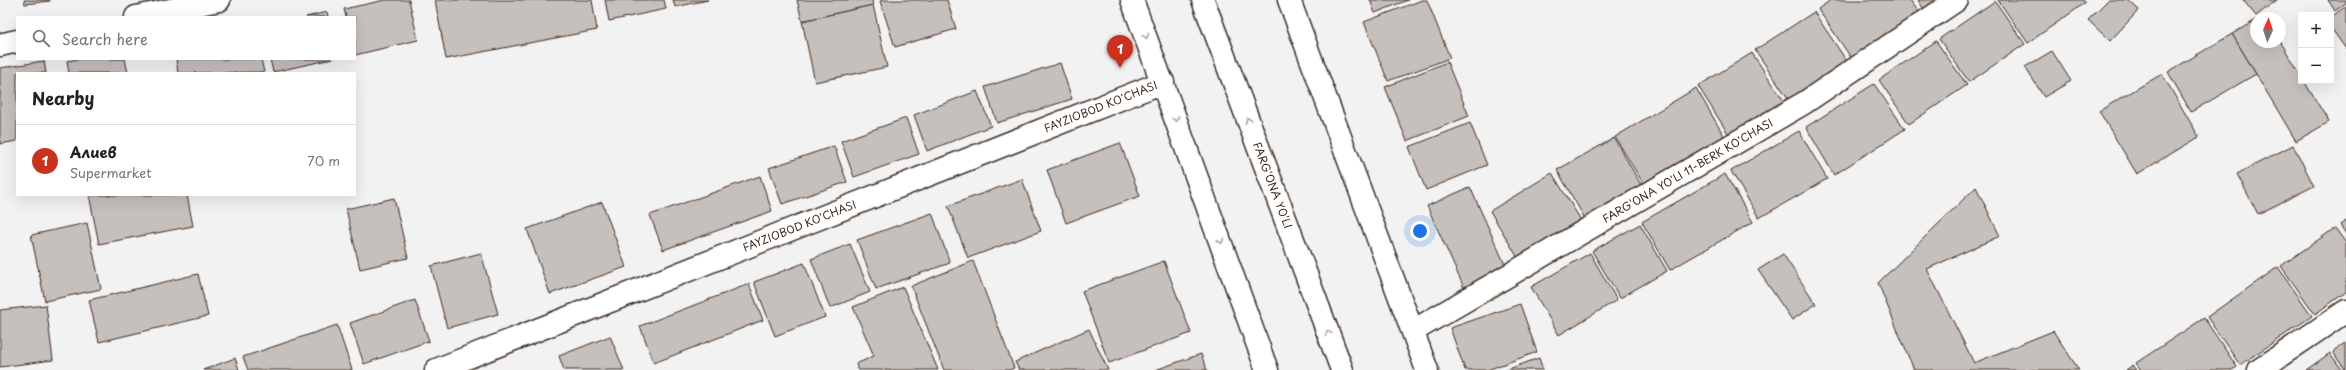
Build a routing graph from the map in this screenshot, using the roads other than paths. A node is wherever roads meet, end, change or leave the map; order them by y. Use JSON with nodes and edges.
{"nodes":[{"id":1,"x":219,"y":0,"type":"edge"},
{"id":2,"x":1132,"y":0,"type":"edge"},
{"id":3,"x":1203,"y":0,"type":"edge"},
{"id":4,"x":1289,"y":0,"type":"edge"},
{"id":5,"x":1957,"y":0,"type":"edge"},
{"id":6,"x":141,"y":16,"type":"edge"},
{"id":7,"x":16,"y":41,"type":"edge"},
{"id":8,"x":0,"y":45,"type":"edge"},
{"id":9,"x":1163,"y":82,"type":"junction"},
{"id":10,"x":2346,"y":311,"type":"edge"},
{"id":11,"x":1413,"y":331,"type":"junction"},
{"id":12,"x":436,"y":370,"type":"edge"},
{"id":13,"x":1267,"y":370,"type":"edge"},
{"id":14,"x":1342,"y":370,"type":"edge"},
{"id":15,"x":1427,"y":370,"type":"edge"},
{"id":16,"x":2259,"y":370,"type":"edge"}],
"edges":[{"from":1,"to":6,"type":"street"},
{"from":2,"to":9,"type":"street","one_way":true},
{"from":14,"to":3,"type":"street","name":"FARG'ONA YO'LI","one_way":true},
{"from":4,"to":11,"type":"street"},
{"from":5,"to":11,"type":"street","name":"FARG'ONA YO'LI 11-BERK KO'CHASI"},
{"from":7,"to":8,"type":"street"},
{"from":9,"to":12,"type":"street","name":"FAYZIOBOD KO'CHASI"},
{"from":9,"to":13,"type":"street","one_way":true},
{"from":10,"to":16,"type":"street"},
{"from":11,"to":15,"type":"street"}]}
